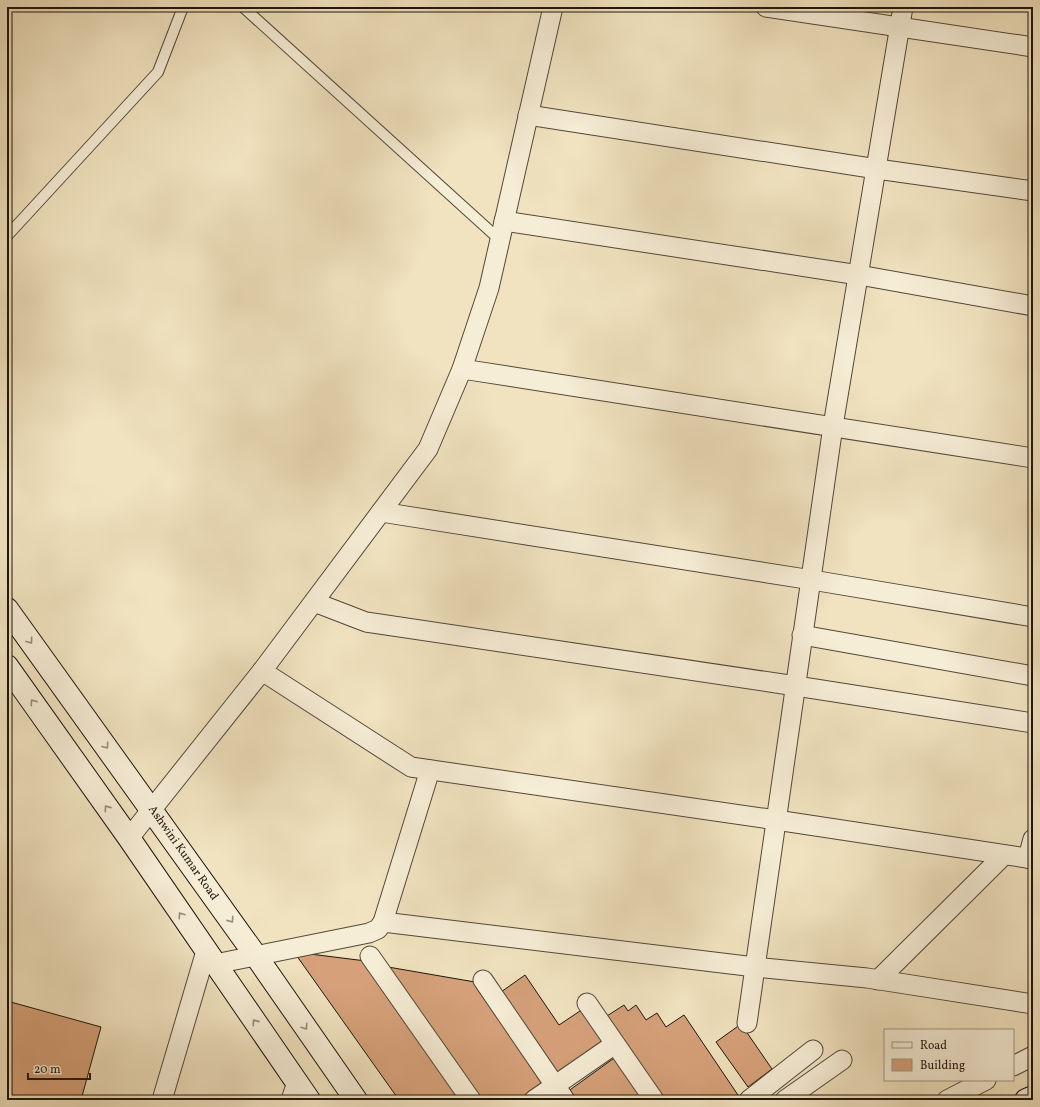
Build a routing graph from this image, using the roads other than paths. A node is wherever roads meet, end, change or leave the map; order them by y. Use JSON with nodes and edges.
{"nodes":[{"id":1,"x":183,"y":7,"type":"edge"},
{"id":2,"x":243,"y":7,"type":"edge"},
{"id":3,"x":554,"y":7,"type":"edge"},
{"id":4,"x":766,"y":7,"type":"edge"},
{"id":5,"x":903,"y":7,"type":"edge"},
{"id":6,"x":901,"y":27,"type":"junction"},
{"id":7,"x":1033,"y":47,"type":"edge"},
{"id":8,"x":528,"y":115,"type":"junction"},
{"id":9,"x":877,"y":169,"type":"junction"},
{"id":10,"x":1033,"y":191,"type":"edge"},
{"id":11,"x":504,"y":221,"type":"junction"},
{"id":12,"x":7,"y":236,"type":"edge"},
{"id":13,"x":500,"y":240,"type":"junction"},
{"id":14,"x":859,"y":275,"type":"junction"},
{"id":15,"x":1033,"y":306,"type":"edge"},
{"id":16,"x":462,"y":368,"type":"junction"},
{"id":17,"x":833,"y":426,"type":"junction"},
{"id":18,"x":1033,"y":458,"type":"edge"},
{"id":19,"x":380,"y":512,"type":"junction"},
{"id":20,"x":812,"y":580,"type":"junction"},
{"id":21,"x":314,"y":602,"type":"junction"},
{"id":22,"x":7,"y":609,"type":"edge"},
{"id":23,"x":1033,"y":617,"type":"edge"},
{"id":24,"x":802,"y":635,"type":"junction"},
{"id":25,"x":7,"y":666,"type":"edge"},
{"id":26,"x":262,"y":671,"type":"junction"},
{"id":27,"x":1033,"y":676,"type":"edge"},
{"id":28,"x":796,"y":686,"type":"junction"},
{"id":29,"x":1033,"y":723,"type":"edge"},
{"id":30,"x":430,"y":770,"type":"junction"},
{"id":31,"x":152,"y":809,"type":"junction"},
{"id":32,"x":776,"y":820,"type":"junction"},
{"id":33,"x":129,"y":838,"type":"junction"},
{"id":34,"x":1033,"y":839,"type":"edge"},
{"id":35,"x":1004,"y":855,"type":"junction"},
{"id":36,"x":1031,"y":859,"type":"edge"},
{"id":37,"x":383,"y":922,"type":"junction"},
{"id":38,"x":256,"y":956,"type":"junction"},
{"id":39,"x":370,"y":956,"type":"dead end"},
{"id":40,"x":210,"y":958,"type":"junction"},
{"id":41,"x":754,"y":966,"type":"junction"},
{"id":42,"x":483,"y":980,"type":"dead end"},
{"id":43,"x":878,"y":980,"type":"junction"},
{"id":44,"x":587,"y":1003,"type":"dead end"},
{"id":45,"x":1033,"y":1004,"type":"edge"},
{"id":46,"x":747,"y":1023,"type":"dead end"},
{"id":47,"x":615,"y":1044,"type":"junction"},
{"id":48,"x":813,"y":1050,"type":"dead end"},
{"id":49,"x":1033,"y":1056,"type":"edge"},
{"id":50,"x":842,"y":1060,"type":"dead end"},
{"id":51,"x":1014,"y":1066,"type":"edge"},
{"id":52,"x":984,"y":1081,"type":"edge"},
{"id":53,"x":294,"y":1091,"type":"edge"},
{"id":54,"x":560,"y":1093,"type":"edge"},
{"id":55,"x":1033,"y":1097,"type":"edge"},
{"id":56,"x":162,"y":1100,"type":"edge"},
{"id":57,"x":309,"y":1100,"type":"edge"},
{"id":58,"x":356,"y":1100,"type":"edge"},
{"id":59,"x":472,"y":1100,"type":"edge"},
{"id":60,"x":534,"y":1100,"type":"edge"},
{"id":61,"x":654,"y":1100,"type":"edge"},
{"id":62,"x":749,"y":1100,"type":"edge"},
{"id":63,"x":786,"y":1100,"type":"edge"},
{"id":64,"x":947,"y":1100,"type":"edge"},
{"id":65,"x":1026,"y":1100,"type":"edge"}],
"edges":[{"from":1,"to":12,"type":"lane"},
{"from":2,"to":13,"type":"lane"},
{"from":3,"to":8,"type":"street"},
{"from":4,"to":6,"type":"street"},
{"from":5,"to":6,"type":"street"},
{"from":6,"to":7,"type":"street"},
{"from":6,"to":9,"type":"street"},
{"from":8,"to":9,"type":"street"},
{"from":8,"to":11,"type":"street"},
{"from":9,"to":10,"type":"street"},
{"from":9,"to":14,"type":"street"},
{"from":11,"to":13,"type":"street"},
{"from":11,"to":14,"type":"street"},
{"from":13,"to":16,"type":"street"},
{"from":14,"to":15,"type":"street"},
{"from":14,"to":17,"type":"street"},
{"from":16,"to":17,"type":"street"},
{"from":16,"to":19,"type":"street"},
{"from":17,"to":18,"type":"street"},
{"from":17,"to":20,"type":"street"},
{"from":19,"to":20,"type":"street"},
{"from":19,"to":21,"type":"street"},
{"from":20,"to":23,"type":"street"},
{"from":20,"to":24,"type":"street"},
{"from":21,"to":26,"type":"street"},
{"from":21,"to":28,"type":"street"},
{"from":22,"to":31,"type":"main road","name":"Ashwini Kumar Road","one_way":true},
{"from":24,"to":27,"type":"street"},
{"from":24,"to":28,"type":"street"},
{"from":33,"to":25,"type":"main road","one_way":true},
{"from":26,"to":30,"type":"street"},
{"from":26,"to":31,"type":"street"},
{"from":28,"to":29,"type":"street"},
{"from":28,"to":32,"type":"street"},
{"from":30,"to":32,"type":"street"},
{"from":30,"to":37,"type":"street"},
{"from":31,"to":33,"type":"street"},
{"from":31,"to":38,"type":"main road","name":"Ashwini Kumar Road","one_way":true},
{"from":32,"to":35,"type":"street"},
{"from":32,"to":41,"type":"street"},
{"from":40,"to":33,"type":"main road","one_way":true},
{"from":34,"to":36,"type":"street"},
{"from":35,"to":36,"type":"street"},
{"from":35,"to":43,"type":"street"},
{"from":37,"to":38,"type":"street"},
{"from":37,"to":41,"type":"street"},
{"from":38,"to":40,"type":"street"},
{"from":38,"to":58,"type":"main road","name":"Ashwini Kumar Road","one_way":true},
{"from":39,"to":59,"type":"street"},
{"from":53,"to":40,"type":"main road","one_way":true},
{"from":40,"to":56,"type":"street"},
{"from":41,"to":43,"type":"street"},
{"from":41,"to":46,"type":"street"},
{"from":42,"to":54,"type":"street"},
{"from":43,"to":45,"type":"street"},
{"from":44,"to":47,"type":"street"},
{"from":47,"to":54,"type":"street"},
{"from":47,"to":61,"type":"street"},
{"from":48,"to":62,"type":"street"},
{"from":49,"to":51,"type":"street"},
{"from":50,"to":63,"type":"street"},
{"from":52,"to":64,"type":"street"},
{"from":53,"to":57,"type":"main road"},
{"from":54,"to":60,"type":"street"},
{"from":55,"to":65,"type":"main road"}]}
